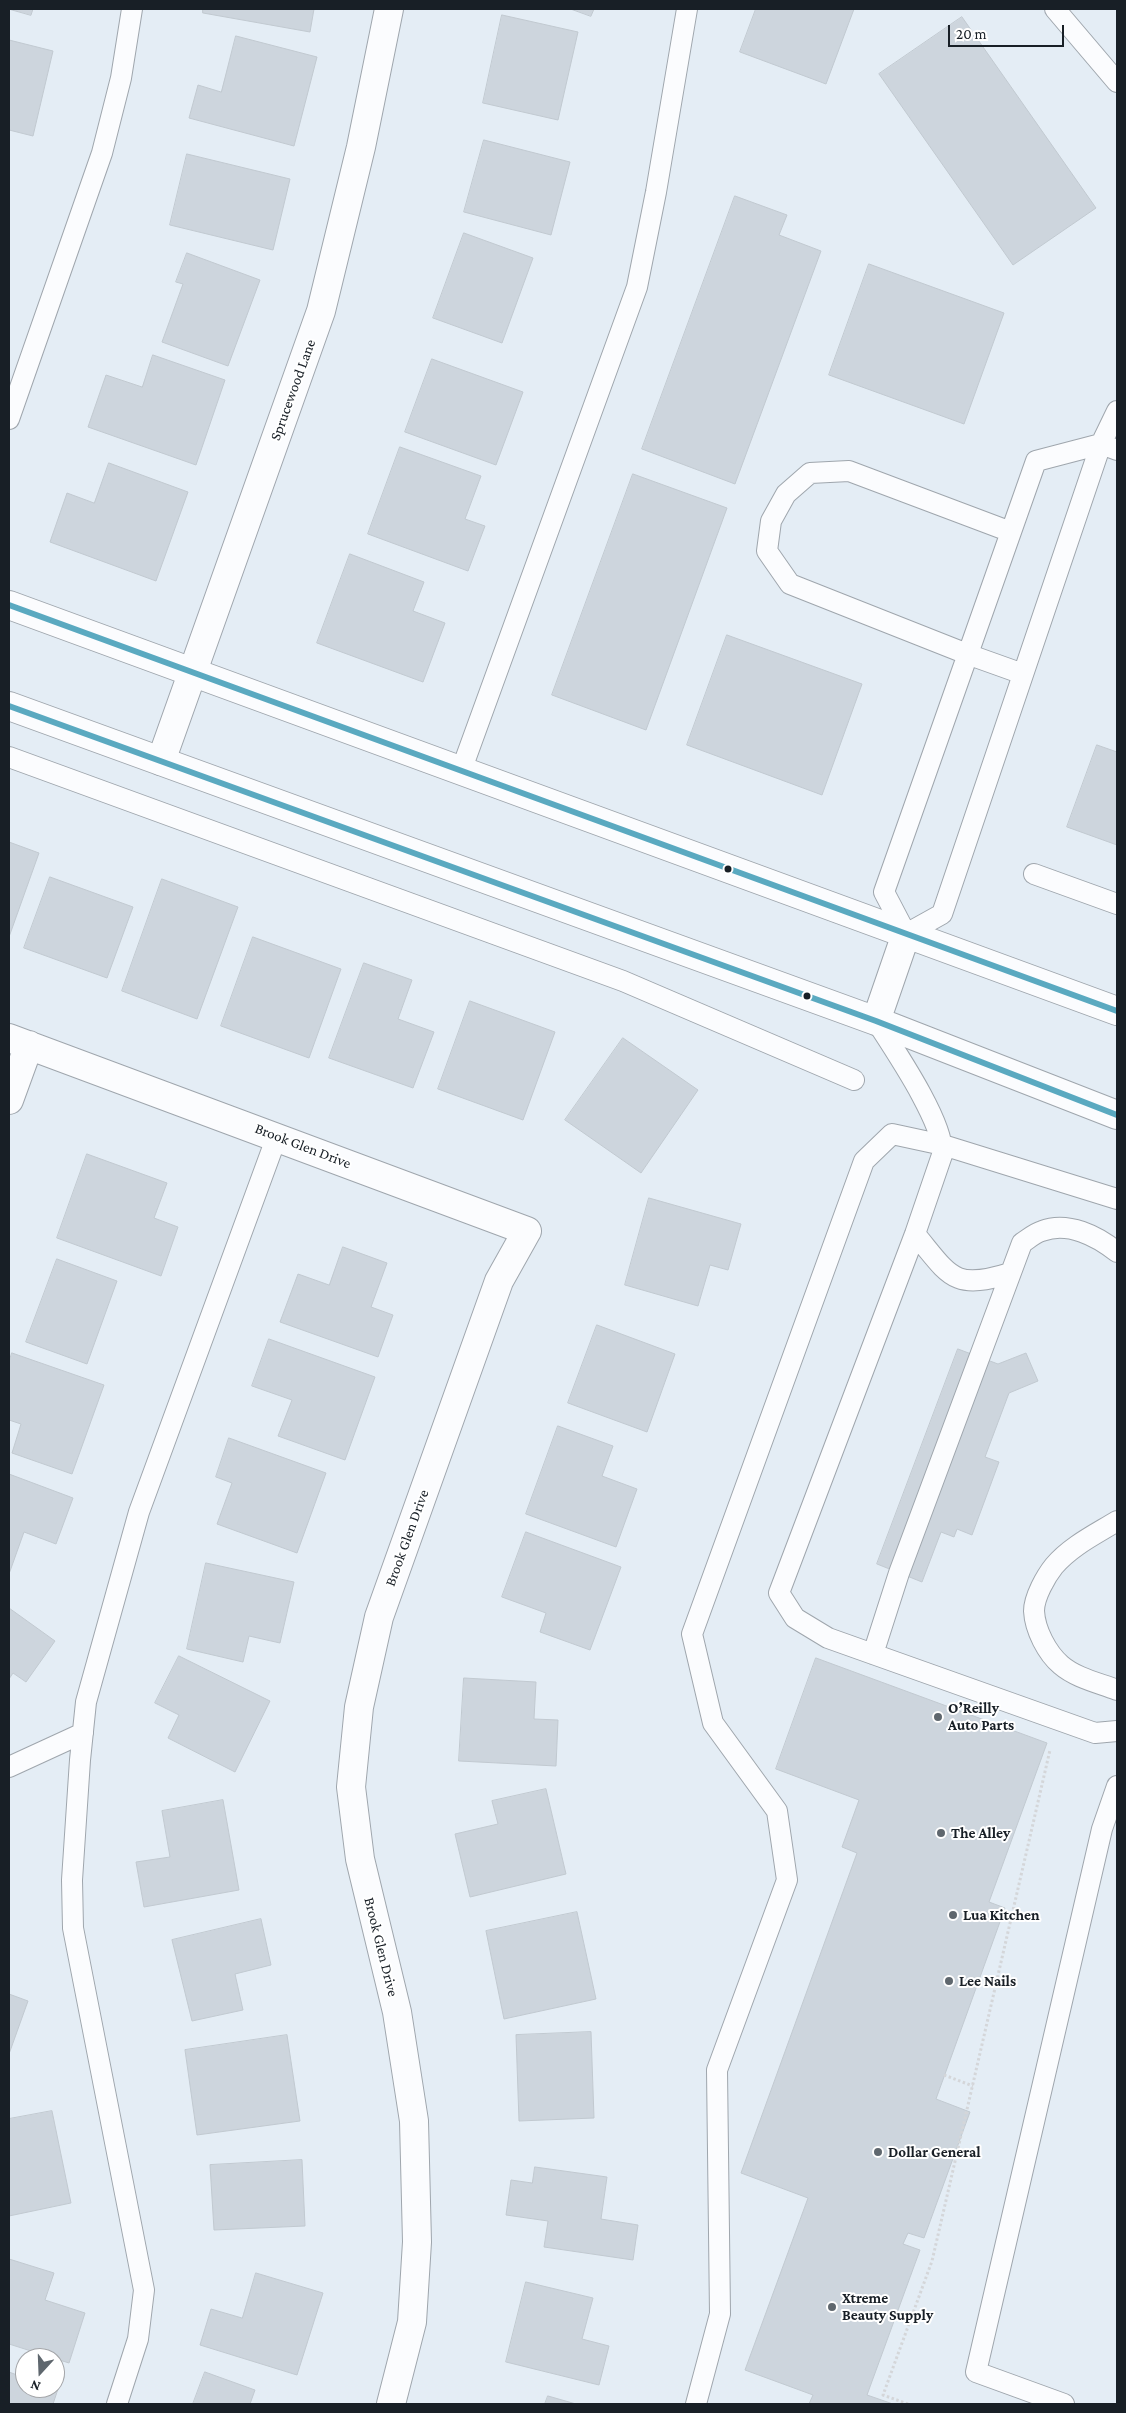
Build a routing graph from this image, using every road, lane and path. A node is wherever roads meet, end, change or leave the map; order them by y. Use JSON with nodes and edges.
{"nodes":[{"id":1,"x":132,"y":9,"type":"edge"},
{"id":2,"x":389,"y":9,"type":"edge"},
{"id":3,"x":687,"y":9,"type":"edge"},
{"id":4,"x":1055,"y":9,"type":"edge"},
{"id":5,"x":1117,"y":82,"type":"edge"},
{"id":6,"x":1117,"y":411,"type":"edge"},
{"id":7,"x":9,"y":419,"type":"edge"},
{"id":8,"x":1109,"y":447,"type":"edge"},
{"id":9,"x":1011,"y":532,"type":"junction"},
{"id":10,"x":9,"y":605,"type":"edge"},
{"id":11,"x":967,"y":654,"type":"junction"},
{"id":12,"x":191,"y":672,"type":"junction"},
{"id":13,"x":1023,"y":674,"type":"junction"},
{"id":14,"x":9,"y":706,"type":"edge"},
{"id":15,"x":9,"y":757,"type":"edge"},
{"id":16,"x":161,"y":761,"type":"junction"},
{"id":17,"x":461,"y":772,"type":"junction"},
{"id":18,"x":1034,"y":874,"type":"dead end"},
{"id":19,"x":1117,"y":904,"type":"edge"},
{"id":20,"x":906,"y":934,"type":"junction"},
{"id":21,"x":1117,"y":1012,"type":"edge"},
{"id":22,"x":876,"y":1021,"type":"junction"},
{"id":23,"x":19,"y":1042,"type":"edge"},
{"id":24,"x":854,"y":1080,"type":"dead end"},
{"id":25,"x":9,"y":1100,"type":"edge"},
{"id":26,"x":1117,"y":1115,"type":"edge"},
{"id":27,"x":277,"y":1136,"type":"junction"},
{"id":28,"x":943,"y":1145,"type":"junction"},
{"id":29,"x":1117,"y":1199,"type":"edge"},
{"id":30,"x":915,"y":1234,"type":"junction"},
{"id":31,"x":1117,"y":1252,"type":"edge"},
{"id":32,"x":1010,"y":1273,"type":"junction"},
{"id":33,"x":1117,"y":1522,"type":"edge"},
{"id":34,"x":872,"y":1654,"type":"junction"},
{"id":35,"x":1117,"y":1690,"type":"edge"},
{"id":36,"x":1117,"y":1731,"type":"edge"},
{"id":37,"x":83,"y":1733,"type":"junction"},
{"id":38,"x":1050,"y":1750,"type":"dead end"},
{"id":39,"x":9,"y":1767,"type":"edge"},
{"id":40,"x":1117,"y":1786,"type":"edge"},
{"id":41,"x":1109,"y":1832,"type":"edge"},
{"id":42,"x":944,"y":2076,"type":"dead end"},
{"id":43,"x":973,"y":2086,"type":"junction"},
{"id":44,"x":117,"y":2404,"type":"edge"},
{"id":45,"x":391,"y":2404,"type":"edge"},
{"id":46,"x":696,"y":2404,"type":"edge"},
{"id":47,"x":908,"y":2404,"type":"edge"},
{"id":48,"x":1064,"y":2404,"type":"edge"}],
"edges":[{"from":1,"to":7,"type":"lane"},
{"from":2,"to":12,"type":"street","name":"Sprucewood Lane"},
{"from":3,"to":17,"type":"lane"},
{"from":4,"to":5,"type":"lane"},
{"from":6,"to":8,"type":"lane"},
{"from":8,"to":9,"type":"lane"},
{"from":8,"to":13,"type":"lane"},
{"from":9,"to":11,"type":"lane"},
{"from":9,"to":11,"type":"lane"},
{"from":10,"to":12,"type":"street"},
{"from":11,"to":13,"type":"lane"},
{"from":11,"to":20,"type":"lane"},
{"from":12,"to":16,"type":"street","name":"Sprucewood Lane"},
{"from":12,"to":17,"type":"street"},
{"from":13,"to":20,"type":"lane"},
{"from":14,"to":16,"type":"street"},
{"from":15,"to":24,"type":"lane"},
{"from":16,"to":22,"type":"street"},
{"from":17,"to":20,"type":"street"},
{"from":18,"to":19,"type":"lane"},
{"from":20,"to":21,"type":"street"},
{"from":20,"to":22,"type":"street"},
{"from":22,"to":26,"type":"street"},
{"from":22,"to":28,"type":"lane"},
{"from":23,"to":25,"type":"street"},
{"from":23,"to":27,"type":"street","name":"Brook Glen Drive"},
{"from":27,"to":37,"type":"lane"},
{"from":27,"to":45,"type":"street","name":"Brook Glen Drive"},
{"from":28,"to":29,"type":"lane"},
{"from":28,"to":30,"type":"lane"},
{"from":28,"to":46,"type":"lane"},
{"from":30,"to":32,"type":"lane"},
{"from":30,"to":34,"type":"lane"},
{"from":31,"to":32,"type":"lane"},
{"from":32,"to":34,"type":"lane"},
{"from":33,"to":35,"type":"lane"},
{"from":34,"to":36,"type":"lane"},
{"from":37,"to":39,"type":"lane"},
{"from":37,"to":44,"type":"lane"},
{"from":38,"to":43,"type":"path"},
{"from":40,"to":41,"type":"lane"},
{"from":41,"to":48,"type":"lane"},
{"from":42,"to":43,"type":"path"},
{"from":43,"to":47,"type":"path"}]}
